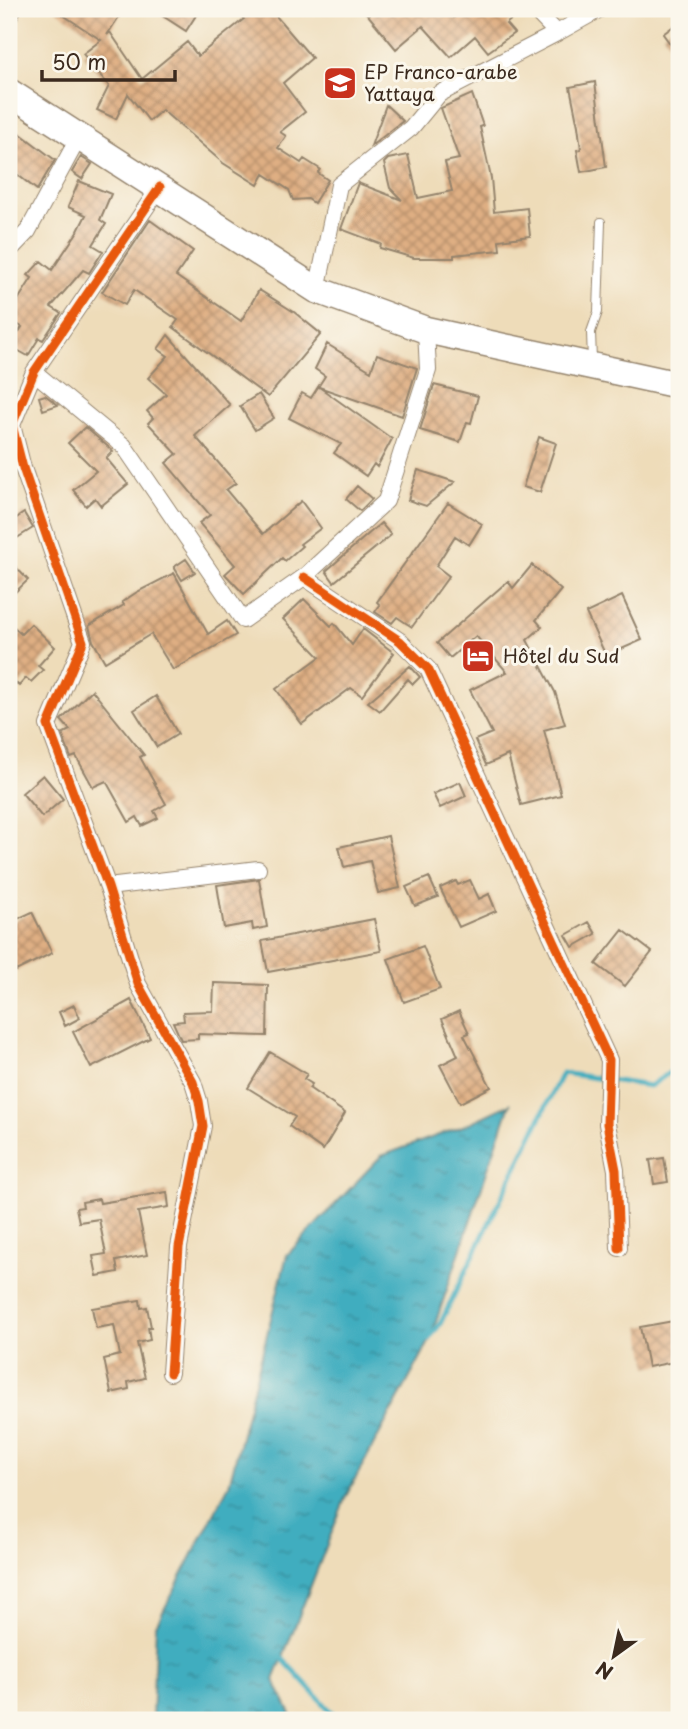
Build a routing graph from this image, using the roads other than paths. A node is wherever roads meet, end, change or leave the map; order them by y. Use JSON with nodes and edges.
{"nodes":[{"id":1,"x":13,"y":9,"type":"edge"},
{"id":2,"x":534,"y":9,"type":"edge"},
{"id":3,"x":600,"y":9,"type":"edge"},
{"id":4,"x":9,"y":16,"type":"edge"},
{"id":5,"x":556,"y":33,"type":"junction"},
{"id":6,"x":9,"y":92,"type":"edge"},
{"id":7,"x":80,"y":135,"type":"junction"},
{"id":8,"x":160,"y":187,"type":"junction"},
{"id":9,"x":601,"y":222,"type":"dead end"},
{"id":10,"x":9,"y":251,"type":"edge"},
{"id":11,"x":317,"y":290,"type":"junction"},
{"id":12,"x":426,"y":330,"type":"junction"},
{"id":13,"x":592,"y":366,"type":"junction"},
{"id":14,"x":34,"y":372,"type":"junction"},
{"id":15,"x":679,"y":385,"type":"edge"},
{"id":16,"x":16,"y":471,"type":"edge"},
{"id":17,"x":304,"y":577,"type":"junction"},
{"id":18,"x":258,"y":869,"type":"dead end"},
{"id":19,"x":108,"y":887,"type":"junction"},
{"id":20,"x":618,"y":1248,"type":"dead end"},
{"id":21,"x":170,"y":1373,"type":"dead end"}],
"edges":[{"from":1,"to":4,"type":"street"},
{"from":2,"to":5,"type":"street"},
{"from":3,"to":5,"type":"street"},
{"from":5,"to":11,"type":"street"},
{"from":6,"to":7,"type":"main road"},
{"from":7,"to":8,"type":"main road"},
{"from":7,"to":10,"type":"street"},
{"from":8,"to":11,"type":"main road"},
{"from":8,"to":14,"type":"street"},
{"from":9,"to":13,"type":"lane"},
{"from":11,"to":12,"type":"main road"},
{"from":12,"to":13,"type":"main road"},
{"from":12,"to":17,"type":"street"},
{"from":13,"to":15,"type":"main road"},
{"from":14,"to":16,"type":"street"},
{"from":14,"to":17,"type":"street"},
{"from":16,"to":19,"type":"street"},
{"from":17,"to":20,"type":"street"},
{"from":18,"to":19,"type":"street"},
{"from":19,"to":21,"type":"street"}]}
